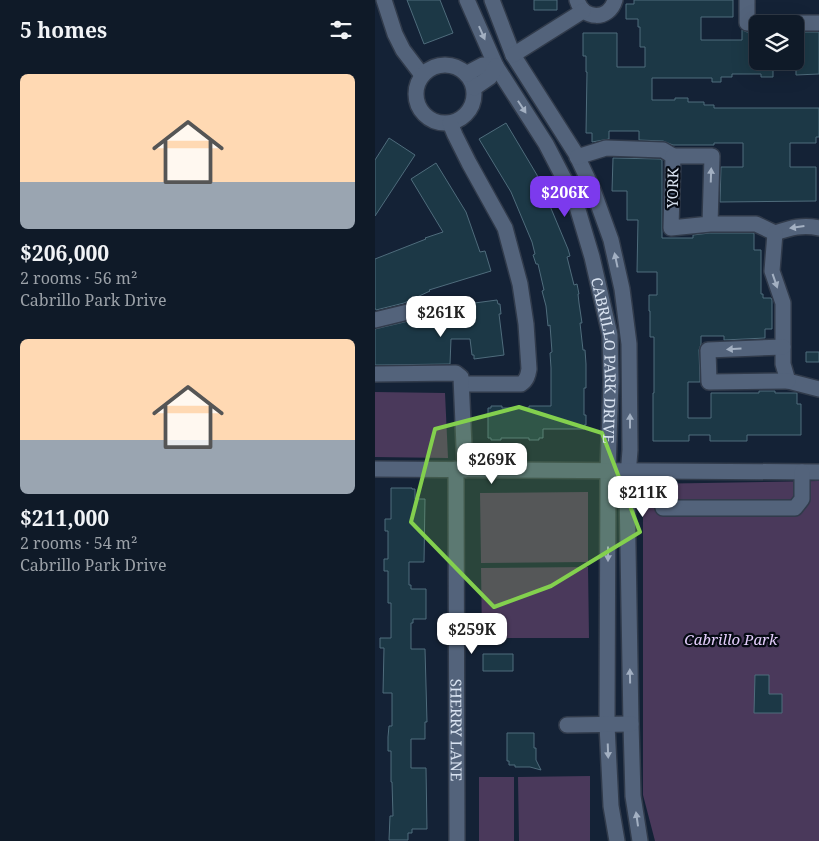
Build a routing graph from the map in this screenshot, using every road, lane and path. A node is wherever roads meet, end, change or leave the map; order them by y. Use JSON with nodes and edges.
{"nodes":[{"id":1,"x":384,"y":0,"type":"edge"},
{"id":2,"x":467,"y":0,"type":"edge"},
{"id":3,"x":492,"y":0,"type":"edge"},
{"id":4,"x":615,"y":0,"type":"edge"},
{"id":5,"x":747,"y":0,"type":"edge"},
{"id":6,"x":580,"y":5,"type":"edge"},
{"id":7,"x":819,"y":23,"type":"edge"},
{"id":8,"x":513,"y":55,"type":"junction"},
{"id":9,"x":496,"y":66,"type":"junction"},
{"id":10,"x":467,"y":74,"type":"junction"},
{"id":11,"x":422,"y":75,"type":"junction"},
{"id":12,"x":474,"y":88,"type":"junction"},
{"id":13,"x":450,"y":123,"type":"junction"},
{"id":14,"x":673,"y":156,"type":"junction"},
{"id":15,"x":577,"y":157,"type":"junction"},
{"id":16,"x":710,"y":224,"type":"junction"},
{"id":17,"x":819,"y":228,"type":"edge"},
{"id":18,"x":775,"y":232,"type":"junction"},
{"id":19,"x":412,"y":311,"type":"dead end"},
{"id":20,"x":375,"y":320,"type":"edge"},
{"id":21,"x":783,"y":347,"type":"junction"},
{"id":22,"x":375,"y":374,"type":"edge"},
{"id":23,"x":789,"y":381,"type":"junction"},
{"id":24,"x":462,"y":384,"type":"junction"},
{"id":25,"x":819,"y":389,"type":"edge"},
{"id":26,"x":375,"y":469,"type":"edge"},
{"id":27,"x":461,"y":470,"type":"junction"},
{"id":28,"x":608,"y":470,"type":"junction"},
{"id":29,"x":628,"y":470,"type":"junction"},
{"id":30,"x":802,"y":472,"type":"junction"},
{"id":31,"x":819,"y":472,"type":"edge"},
{"id":32,"x":663,"y":508,"type":"dead end"},
{"id":33,"x":631,"y":724,"type":"junction"},
{"id":34,"x":567,"y":725,"type":"dead end"},
{"id":35,"x":607,"y":725,"type":"junction"},
{"id":36,"x":457,"y":841,"type":"edge"},
{"id":37,"x":617,"y":841,"type":"edge"},
{"id":38,"x":640,"y":841,"type":"edge"}],
"edges":[{"from":1,"to":11,"type":"street"},
{"from":2,"to":9,"type":"street","name":"CABRILLO PARK DRIVE","one_way":true},
{"from":3,"to":8,"type":"street","name":"CABRILLO PARK DRIVE"},
{"from":4,"to":6,"type":"street"},
{"from":5,"to":7,"type":"street"},
{"from":6,"to":8,"type":"street"},
{"from":8,"to":15,"type":"street","name":"CABRILLO PARK DRIVE"},
{"from":9,"to":10,"type":"street"},
{"from":9,"to":12,"type":"street"},
{"from":9,"to":28,"type":"street","name":"CABRILLO PARK DRIVE","one_way":true},
{"from":10,"to":11,"type":"street"},
{"from":10,"to":12,"type":"street"},
{"from":11,"to":13,"type":"street"},
{"from":12,"to":13,"type":"street"},
{"from":13,"to":24,"type":"street"},
{"from":14,"to":15,"type":"street"},
{"from":16,"to":14,"type":"street","name":"YORK","one_way":true},
{"from":14,"to":16,"type":"street","name":"YORK"},
{"from":29,"to":15,"type":"street","name":"CABRILLO PARK DRIVE","one_way":true},
{"from":16,"to":18,"type":"street","name":"YORK"},
{"from":17,"to":18,"type":"street","one_way":true},
{"from":18,"to":21,"type":"street","one_way":true},
{"from":19,"to":20,"type":"street"},
{"from":21,"to":23,"type":"street"},
{"from":21,"to":23,"type":"street","one_way":true},
{"from":22,"to":24,"type":"street"},
{"from":23,"to":25,"type":"street"},
{"from":24,"to":27,"type":"street","name":"SHERRY LANE"},
{"from":26,"to":27,"type":"street"},
{"from":27,"to":28,"type":"street"},
{"from":27,"to":36,"type":"street","name":"SHERRY LANE"},
{"from":28,"to":29,"type":"street"},
{"from":28,"to":35,"type":"street","name":"CABRILLO PARK DRIVE","one_way":true},
{"from":29,"to":30,"type":"street"},
{"from":33,"to":29,"type":"street","name":"CABRILLO PARK DRIVE","one_way":true},
{"from":30,"to":31,"type":"street"},
{"from":30,"to":32,"type":"street"},
{"from":33,"to":35,"type":"street"},
{"from":38,"to":33,"type":"street","name":"CABRILLO PARK DRIVE","one_way":true},
{"from":34,"to":35,"type":"street"},
{"from":35,"to":37,"type":"street","name":"CABRILLO PARK DRIVE","one_way":true}]}
